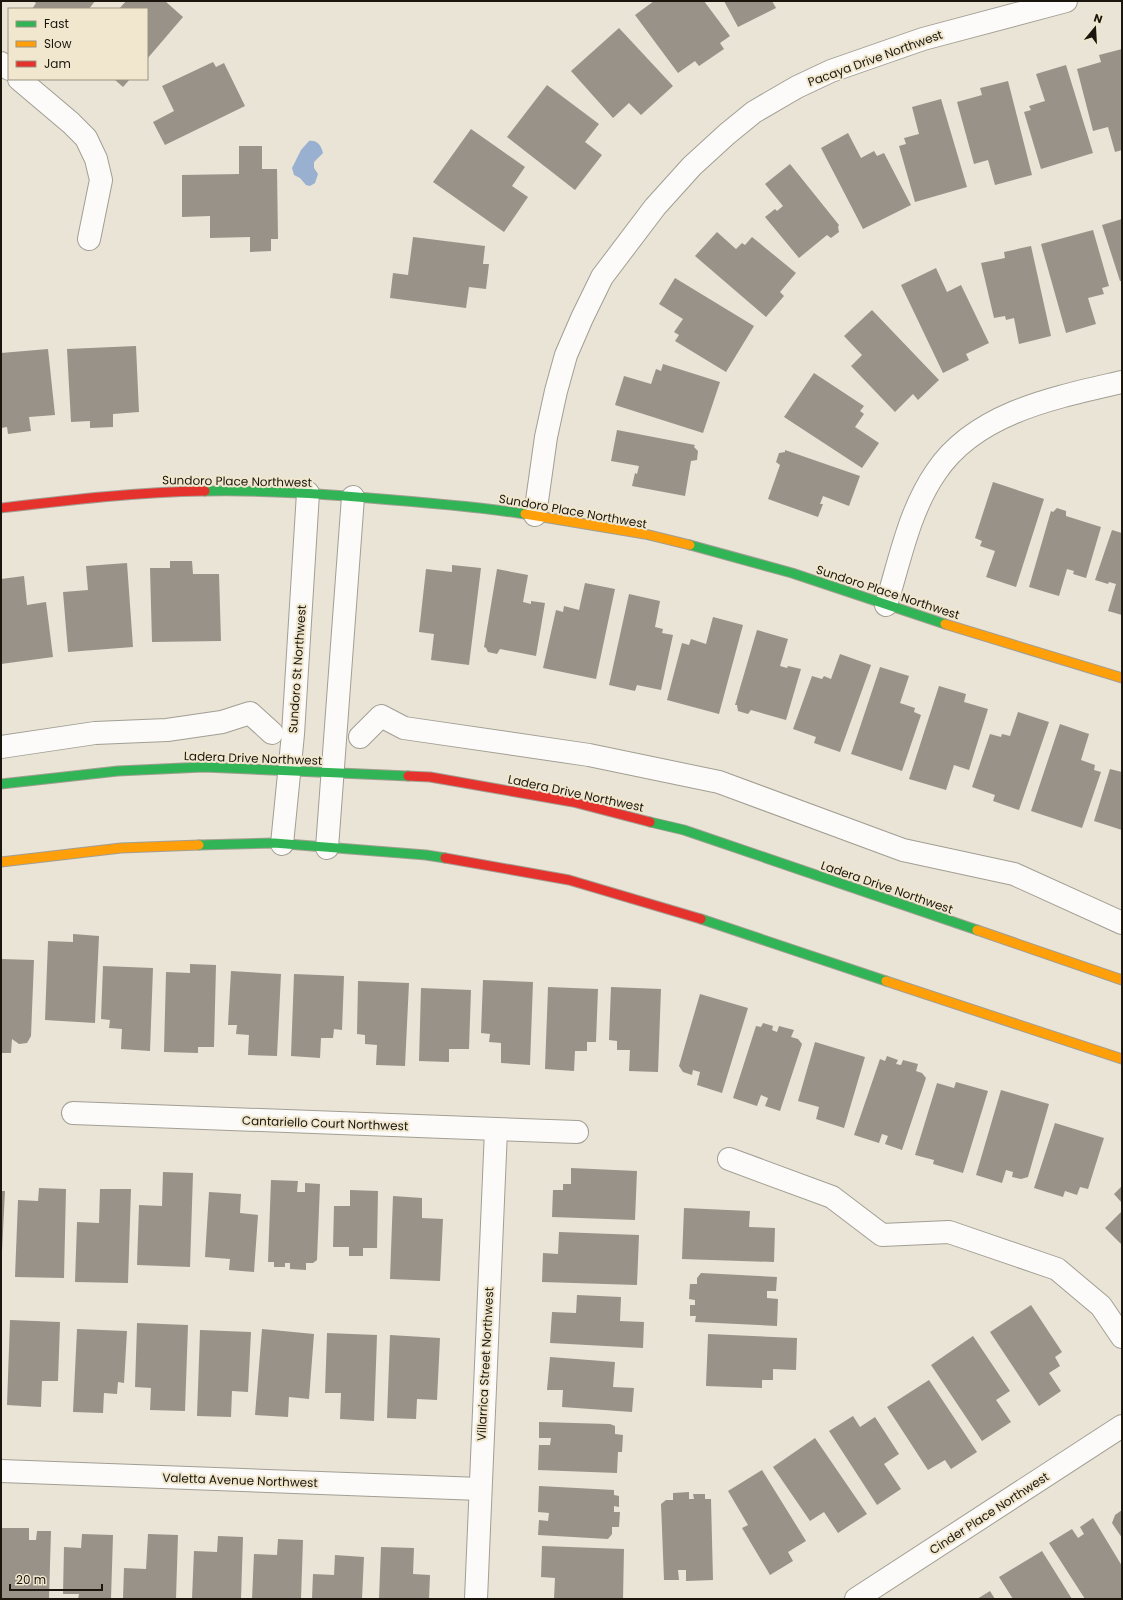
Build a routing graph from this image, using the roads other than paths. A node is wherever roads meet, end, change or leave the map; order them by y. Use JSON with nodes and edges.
{"nodes":[{"id":1,"x":1066,"y":1,"type":"edge"},
{"id":2,"x":1002,"y":9,"type":"edge"},
{"id":3,"x":20,"y":80,"type":"edge"},
{"id":4,"x":89,"y":239,"type":"dead end"},
{"id":5,"x":1122,"y":382,"type":"edge"},
{"id":6,"x":308,"y":493,"type":"junction"},
{"id":7,"x":353,"y":497,"type":"junction"},
{"id":8,"x":1,"y":508,"type":"edge"},
{"id":9,"x":534,"y":515,"type":"junction"},
{"id":10,"x":886,"y":605,"type":"junction"},
{"id":11,"x":1122,"y":678,"type":"edge"},
{"id":12,"x":272,"y":733,"type":"dead end"},
{"id":13,"x":360,"y":737,"type":"dead end"},
{"id":14,"x":1,"y":747,"type":"edge"},
{"id":15,"x":289,"y":771,"type":"junction"},
{"id":16,"x":333,"y":772,"type":"junction"},
{"id":17,"x":1,"y":784,"type":"edge"},
{"id":18,"x":282,"y":844,"type":"junction"},
{"id":19,"x":327,"y":848,"type":"junction"},
{"id":20,"x":1,"y":862,"type":"edge"},
{"id":21,"x":1122,"y":923,"type":"edge"},
{"id":22,"x":1122,"y":980,"type":"edge"},
{"id":23,"x":1122,"y":1058,"type":"edge"},
{"id":24,"x":73,"y":1113,"type":"dead end"},
{"id":25,"x":496,"y":1130,"type":"junction"},
{"id":26,"x":577,"y":1132,"type":"dead end"},
{"id":27,"x":729,"y":1159,"type":"dead end"},
{"id":28,"x":1122,"y":1337,"type":"edge"},
{"id":29,"x":1122,"y":1426,"type":"edge"},
{"id":30,"x":1,"y":1471,"type":"edge"},
{"id":31,"x":480,"y":1489,"type":"junction"},
{"id":32,"x":476,"y":1599,"type":"edge"},
{"id":33,"x":856,"y":1599,"type":"edge"}],
"edges":[{"from":1,"to":2,"type":"street","name":"Pacaya Drive Northwest"},
{"from":2,"to":9,"type":"street","name":"Pacaya Drive Northwest"},
{"from":3,"to":4,"type":"street"},
{"from":5,"to":10,"type":"street"},
{"from":6,"to":7,"type":"main road","name":"Sundoro Place Northwest"},
{"from":6,"to":8,"type":"main road","name":"Sundoro Place Northwest"},
{"from":6,"to":15,"type":"street","name":"Sundoro St Northwest"},
{"from":7,"to":9,"type":"main road","name":"Sundoro Place Northwest"},
{"from":7,"to":16,"type":"street"},
{"from":9,"to":10,"type":"main road","name":"Sundoro Place Northwest"},
{"from":10,"to":11,"type":"main road","name":"Sundoro Place Northwest"},
{"from":12,"to":14,"type":"street"},
{"from":13,"to":21,"type":"street"},
{"from":15,"to":16,"type":"main road","name":"Ladera Drive Northwest"},
{"from":15,"to":17,"type":"main road","name":"Ladera Drive Northwest"},
{"from":15,"to":18,"type":"street","name":"Sundoro St Northwest"},
{"from":16,"to":19,"type":"street"},
{"from":16,"to":22,"type":"main road","name":"Ladera Drive Northwest"},
{"from":18,"to":19,"type":"main road"},
{"from":18,"to":20,"type":"main road"},
{"from":19,"to":23,"type":"main road"},
{"from":24,"to":25,"type":"street","name":"Cantariello Court Northwest"},
{"from":25,"to":26,"type":"street","name":"Cantariello Court Northwest"},
{"from":25,"to":31,"type":"street","name":"Villarrica Street Northwest"},
{"from":27,"to":28,"type":"street"},
{"from":29,"to":33,"type":"street","name":"Cinder Place Northwest"},
{"from":30,"to":31,"type":"street","name":"Valetta Avenue Northwest"},
{"from":31,"to":32,"type":"street","name":"Villarrica Street Northwest"}]}
